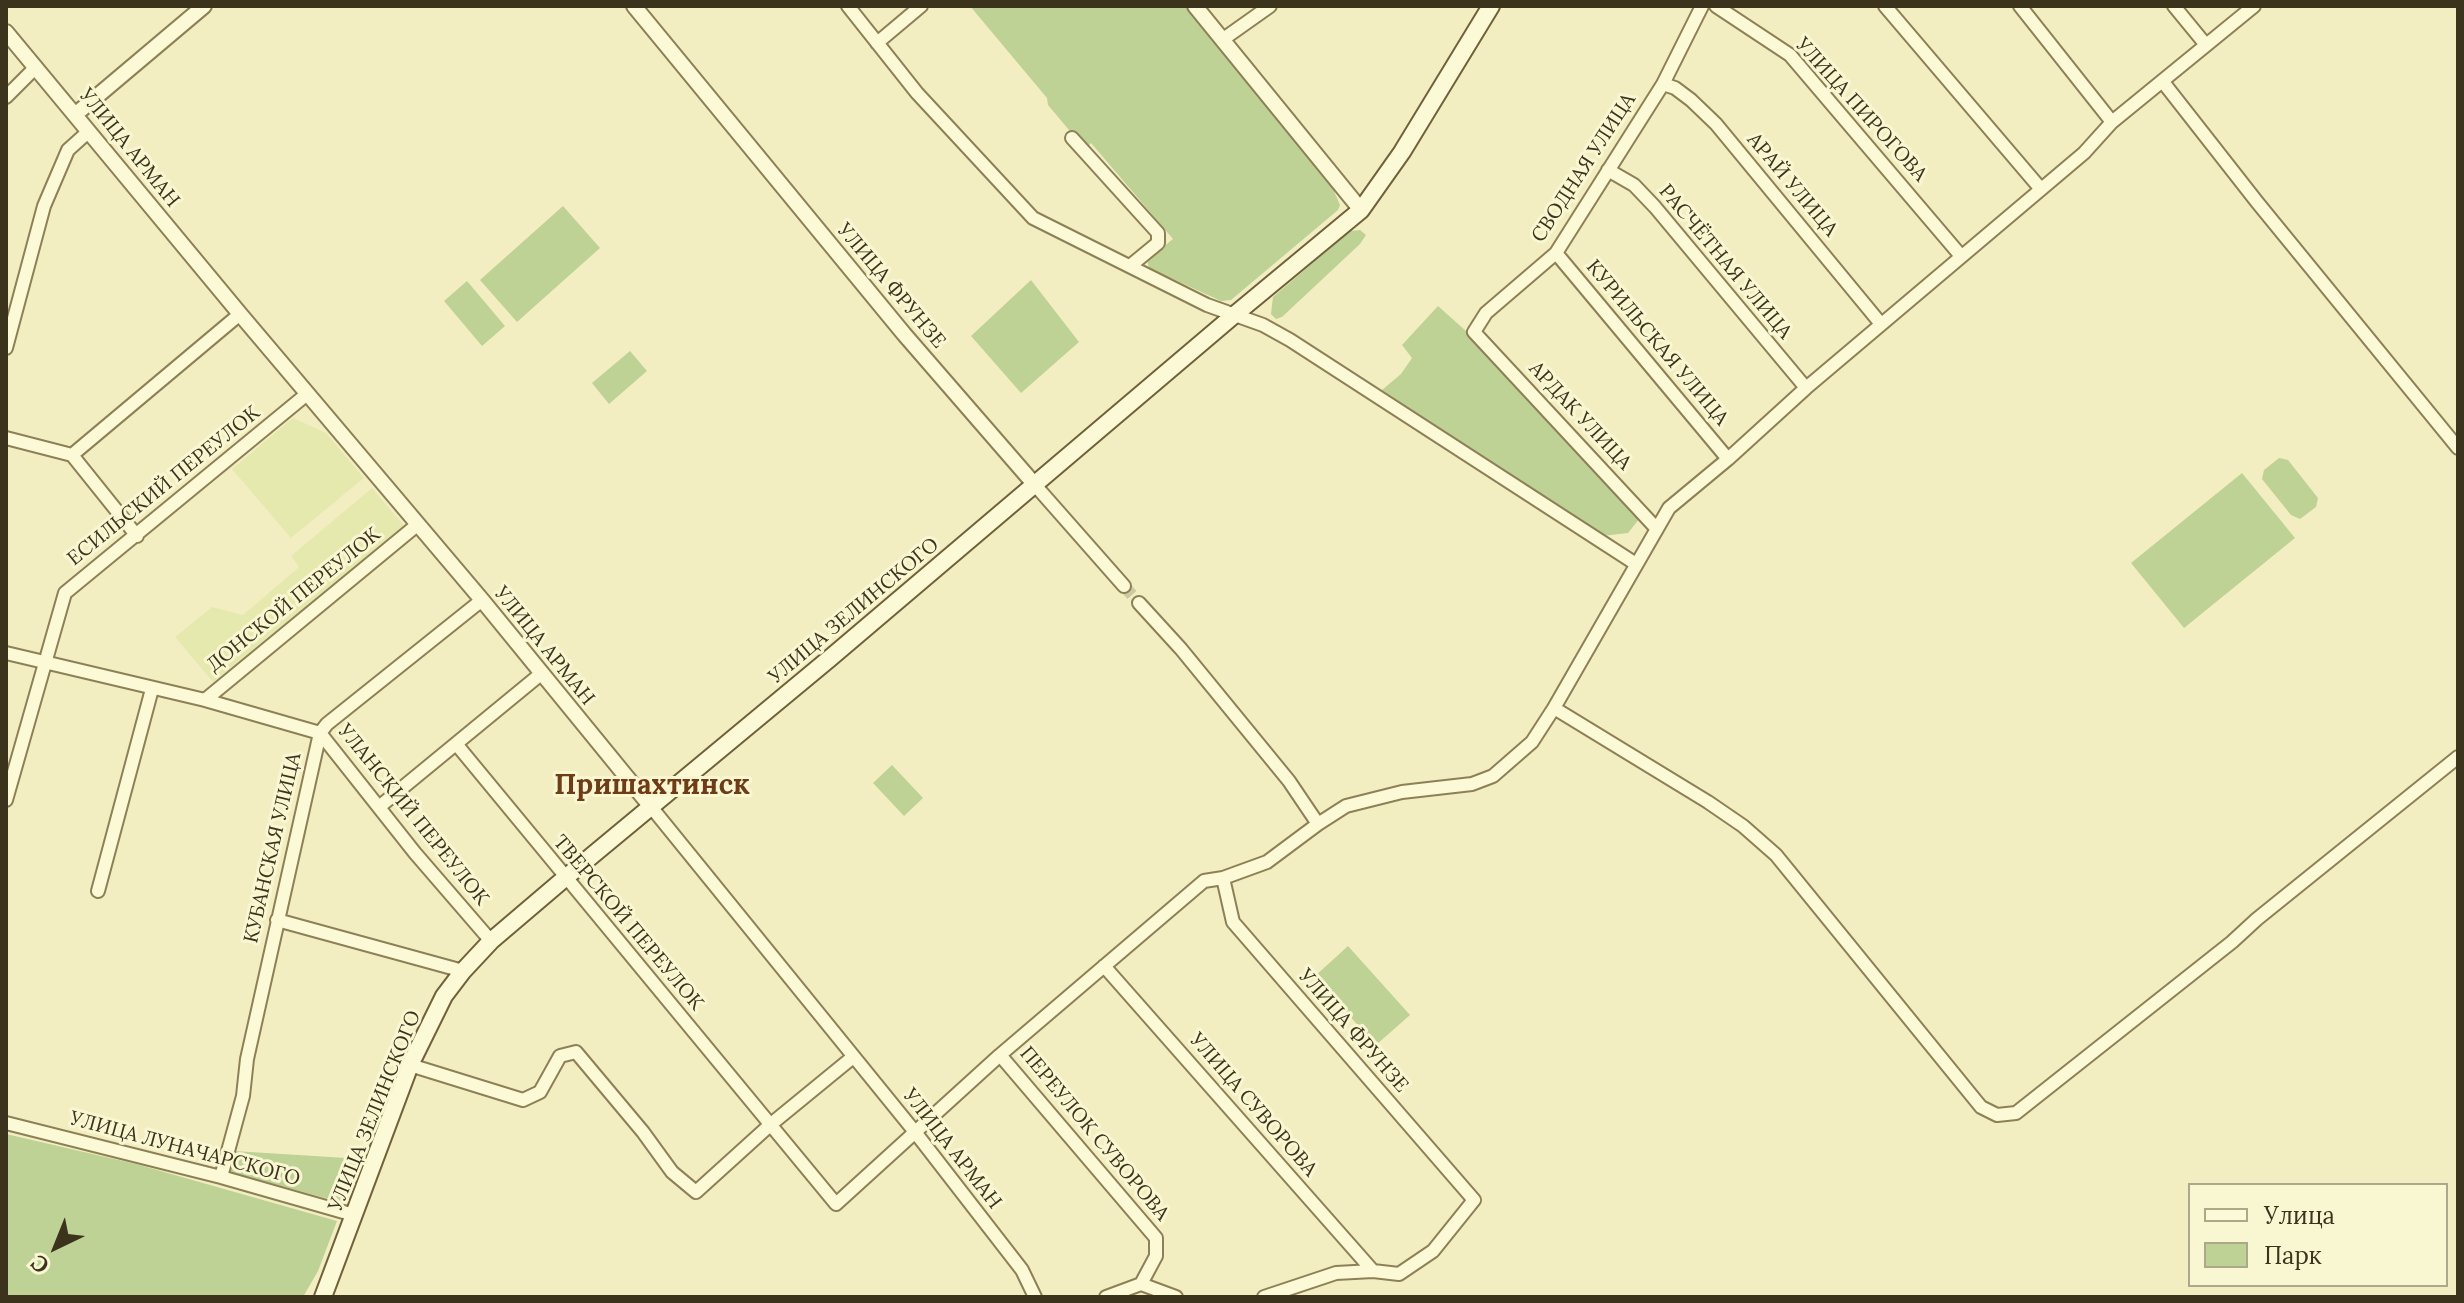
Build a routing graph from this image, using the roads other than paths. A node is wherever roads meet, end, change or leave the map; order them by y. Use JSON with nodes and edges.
{"nodes":[{"id":1,"x":204,"y":6,"type":"edge"},
{"id":2,"x":634,"y":6,"type":"edge"},
{"id":3,"x":848,"y":6,"type":"edge"},
{"id":4,"x":921,"y":6,"type":"edge"},
{"id":5,"x":1195,"y":6,"type":"edge"},
{"id":6,"x":1270,"y":6,"type":"edge"},
{"id":7,"x":1491,"y":6,"type":"edge"},
{"id":8,"x":1702,"y":6,"type":"edge"},
{"id":9,"x":1716,"y":6,"type":"edge"},
{"id":10,"x":1885,"y":6,"type":"edge"},
{"id":11,"x":2020,"y":6,"type":"edge"},
{"id":12,"x":2174,"y":6,"type":"edge"},
{"id":13,"x":2254,"y":6,"type":"edge"},
{"id":14,"x":6,"y":32,"type":"edge"},
{"id":15,"x":1222,"y":40,"type":"junction"},
{"id":16,"x":877,"y":43,"type":"junction"},
{"id":17,"x":2206,"y":45,"type":"junction"},
{"id":18,"x":36,"y":67,"type":"junction"},
{"id":19,"x":2163,"y":82,"type":"junction"},
{"id":20,"x":1663,"y":84,"type":"junction"},
{"id":21,"x":6,"y":97,"type":"edge"},
{"id":22,"x":76,"y":114,"type":"junction"},
{"id":23,"x":2112,"y":122,"type":"junction"},
{"id":24,"x":88,"y":132,"type":"junction"},
{"id":25,"x":1072,"y":138,"type":"dead end"},
{"id":26,"x":1608,"y":170,"type":"junction"},
{"id":27,"x":2040,"y":188,"type":"junction"},
{"id":28,"x":1361,"y":210,"type":"junction"},
{"id":29,"x":1556,"y":253,"type":"junction"},
{"id":30,"x":1961,"y":256,"type":"junction"},
{"id":31,"x":1130,"y":266,"type":"junction"},
{"id":32,"x":240,"y":314,"type":"junction"},
{"id":33,"x":1233,"y":316,"type":"junction"},
{"id":34,"x":1881,"y":324,"type":"junction"},
{"id":35,"x":1474,"y":332,"type":"joint"},
{"id":36,"x":6,"y":348,"type":"edge"},
{"id":37,"x":1806,"y":388,"type":"junction"},
{"id":38,"x":307,"y":394,"type":"junction"},
{"id":39,"x":6,"y":438,"type":"edge"},
{"id":40,"x":2458,"y":448,"type":"edge"},
{"id":41,"x":72,"y":455,"type":"junction"},
{"id":42,"x":1728,"y":459,"type":"junction"},
{"id":43,"x":1035,"y":485,"type":"junction"},
{"id":44,"x":417,"y":525,"type":"junction"},
{"id":45,"x":1656,"y":528,"type":"junction"},
{"id":46,"x":137,"y":536,"type":"junction"},
{"id":47,"x":1636,"y":564,"type":"junction"},
{"id":48,"x":1124,"y":586,"type":"tunnel mouth"},
{"id":49,"x":482,"y":600,"type":"junction"},
{"id":50,"x":1139,"y":603,"type":"tunnel mouth"},
{"id":51,"x":6,"y":653,"type":"edge"},
{"id":52,"x":45,"y":663,"type":"junction"},
{"id":53,"x":542,"y":673,"type":"junction"},
{"id":54,"x":152,"y":689,"type":"junction"},
{"id":55,"x":205,"y":700,"type":"junction"},
{"id":56,"x":1554,"y":708,"type":"junction"},
{"id":57,"x":320,"y":733,"type":"junction"},
{"id":58,"x":457,"y":745,"type":"junction"},
{"id":59,"x":2458,"y":757,"type":"edge"},
{"id":60,"x":6,"y":800,"type":"edge"},
{"id":61,"x":379,"y":807,"type":"junction"},
{"id":62,"x":652,"y":808,"type":"junction"},
{"id":63,"x":1318,"y":824,"type":"junction"},
{"id":64,"x":565,"y":878,"type":"junction"},
{"id":65,"x":1223,"y":878,"type":"junction"},
{"id":66,"x":98,"y":891,"type":"dead end"},
{"id":67,"x":277,"y":920,"type":"junction"},
{"id":68,"x":491,"y":941,"type":"junction"},
{"id":69,"x":1104,"y":966,"type":"junction"},
{"id":70,"x":463,"y":971,"type":"junction"},
{"id":71,"x":1000,"y":1055,"type":"junction"},
{"id":72,"x":853,"y":1057,"type":"junction"},
{"id":73,"x":410,"y":1065,"type":"junction"},
{"id":74,"x":6,"y":1123,"type":"edge"},
{"id":75,"x":770,"y":1125,"type":"junction"},
{"id":76,"x":915,"y":1132,"type":"junction"},
{"id":77,"x":221,"y":1177,"type":"junction"},
{"id":78,"x":354,"y":1215,"type":"junction"},
{"id":79,"x":1373,"y":1271,"type":"junction"},
{"id":80,"x":1141,"y":1284,"type":"junction"},
{"id":81,"x":323,"y":1297,"type":"edge"},
{"id":82,"x":1035,"y":1297,"type":"edge"},
{"id":83,"x":1106,"y":1297,"type":"edge"},
{"id":84,"x":1176,"y":1297,"type":"edge"},
{"id":85,"x":1264,"y":1297,"type":"edge"}],
"edges":[{"from":1,"to":22,"type":"street"},
{"from":2,"to":43,"type":"street","name":"УЛИЦА ФРУНЗЕ"},
{"from":3,"to":16,"type":"street"},
{"from":4,"to":16,"type":"street"},
{"from":5,"to":15,"type":"street"},
{"from":6,"to":15,"type":"street"},
{"from":7,"to":28,"type":"main road","name":"УЛИЦА ЗЕЛИНСКОГО"},
{"from":8,"to":20,"type":"street","name":"СВОДНАЯ УЛИЦА"},
{"from":9,"to":30,"type":"street","name":"УЛИЦА ПИРОГОВА"},
{"from":10,"to":27,"type":"street"},
{"from":11,"to":23,"type":"street"},
{"from":12,"to":17,"type":"street"},
{"from":13,"to":17,"type":"street"},
{"from":14,"to":18,"type":"street","name":"УЛИЦА АРМАН"},
{"from":15,"to":28,"type":"street"},
{"from":16,"to":31,"type":"street"},
{"from":17,"to":19,"type":"street"},
{"from":18,"to":21,"type":"street"},
{"from":18,"to":22,"type":"street","name":"УЛИЦА АРМАН"},
{"from":19,"to":23,"type":"street"},
{"from":19,"to":40,"type":"street"},
{"from":20,"to":26,"type":"street","name":"СВОДНАЯ УЛИЦА"},
{"from":20,"to":34,"type":"street","name":"АРАЙ УЛИЦА"},
{"from":22,"to":24,"type":"street","name":"УЛИЦА АРМАН"},
{"from":23,"to":27,"type":"street"},
{"from":24,"to":32,"type":"street","name":"УЛИЦА АРМАН"},
{"from":24,"to":36,"type":"street"},
{"from":25,"to":31,"type":"street"},
{"from":26,"to":29,"type":"street","name":"СВОДНАЯ УЛИЦА"},
{"from":26,"to":37,"type":"street","name":"РАСЧЁТНАЯ УЛИЦА"},
{"from":27,"to":30,"type":"street"},
{"from":28,"to":33,"type":"main road","name":"УЛИЦА ЗЕЛИНСКОГО"},
{"from":29,"to":35,"type":"street","name":"СВОДНАЯ УЛИЦА"},
{"from":29,"to":42,"type":"street","name":"КУРИЛЬСКАЯ УЛИЦА"},
{"from":30,"to":34,"type":"street"},
{"from":31,"to":33,"type":"street"},
{"from":32,"to":38,"type":"street","name":"УЛИЦА АРМАН"},
{"from":32,"to":41,"type":"street"},
{"from":33,"to":43,"type":"main road","name":"УЛИЦА ЗЕЛИНСКОГО"},
{"from":33,"to":47,"type":"street"},
{"from":34,"to":37,"type":"street"},
{"from":35,"to":45,"type":"street","name":"АРДАК УЛИЦА"},
{"from":37,"to":42,"type":"street"},
{"from":38,"to":44,"type":"street","name":"УЛИЦА АРМАН"},
{"from":38,"to":46,"type":"street","name":"ЕСИЛЬСКИЙ ПЕРЕУЛОК"},
{"from":39,"to":41,"type":"street"},
{"from":41,"to":46,"type":"street"},
{"from":42,"to":45,"type":"street"},
{"from":43,"to":48,"type":"street","name":"УЛИЦА ФРУНЗЕ"},
{"from":43,"to":62,"type":"main road","name":"УЛИЦА ЗЕЛИНСКОГО"},
{"from":44,"to":49,"type":"street","name":"УЛИЦА АРМАН"},
{"from":44,"to":55,"type":"street","name":"ДОНСКОЙ ПЕРЕУЛОК"},
{"from":45,"to":47,"type":"street"},
{"from":46,"to":52,"type":"street","name":"ЕСИЛЬСКИЙ ПЕРЕУЛОК"},
{"from":47,"to":56,"type":"street"},
{"from":49,"to":53,"type":"street","name":"УЛИЦА АРМАН"},
{"from":49,"to":57,"type":"street","name":"КУБАНСКАЯ УЛИЦА"},
{"from":50,"to":63,"type":"street"},
{"from":51,"to":52,"type":"street","name":"ДОНСКОЙ ПЕРЕУЛОК"},
{"from":52,"to":54,"type":"street","name":"ДОНСКОЙ ПЕРЕУЛОК"},
{"from":52,"to":60,"type":"street","name":"ЕСИЛЬСКИЙ ПЕРЕУЛОК"},
{"from":53,"to":58,"type":"street"},
{"from":53,"to":62,"type":"street","name":"УЛИЦА АРМАН"},
{"from":54,"to":55,"type":"street","name":"ДОНСКОЙ ПЕРЕУЛОК"},
{"from":54,"to":66,"type":"street"},
{"from":55,"to":57,"type":"street","name":"УЛАНСКИЙ ПЕРЕУЛОК"},
{"from":56,"to":59,"type":"street"},
{"from":56,"to":63,"type":"street"},
{"from":57,"to":61,"type":"street","name":"УЛАНСКИЙ ПЕРЕУЛОК"},
{"from":57,"to":67,"type":"street","name":"КУБАНСКАЯ УЛИЦА"},
{"from":58,"to":61,"type":"street"},
{"from":58,"to":64,"type":"street","name":"ТВЕРСКОЙ ПЕРЕУЛОК"},
{"from":61,"to":68,"type":"street","name":"УЛАНСКИЙ ПЕРЕУЛОК"},
{"from":62,"to":64,"type":"main road","name":"УЛИЦА ЗЕЛИНСКОГО"},
{"from":62,"to":72,"type":"street","name":"УЛИЦА АРМАН"},
{"from":63,"to":65,"type":"street"},
{"from":64,"to":68,"type":"main road","name":"УЛИЦА ЗЕЛИНСКОГО"},
{"from":64,"to":75,"type":"street","name":"ТВЕРСКОЙ ПЕРЕУЛОК"},
{"from":65,"to":69,"type":"street"},
{"from":65,"to":79,"type":"street","name":"УЛИЦА ФРУНЗЕ"},
{"from":67,"to":70,"type":"street"},
{"from":67,"to":77,"type":"street","name":"КУБАНСКАЯ УЛИЦА"},
{"from":68,"to":70,"type":"main road","name":"УЛИЦА ЗЕЛИНСКОГО"},
{"from":69,"to":71,"type":"street"},
{"from":69,"to":79,"type":"street","name":"УЛИЦА СУВОРОВА"},
{"from":70,"to":73,"type":"main road","name":"УЛИЦА ЗЕЛИНСКОГО"},
{"from":71,"to":76,"type":"street"},
{"from":71,"to":80,"type":"street","name":"ПЕРЕУЛОК СУВОРОВА"},
{"from":72,"to":75,"type":"street"},
{"from":72,"to":76,"type":"street","name":"УЛИЦА АРМАН"},
{"from":73,"to":75,"type":"street"},
{"from":73,"to":78,"type":"main road","name":"УЛИЦА ЗЕЛИНСКОГО"},
{"from":74,"to":77,"type":"street","name":"УЛИЦА ЛУНАЧАРСКОГО"},
{"from":75,"to":76,"type":"street","name":"ТВЕРСКОЙ ПЕРЕУЛОК"},
{"from":76,"to":82,"type":"street","name":"УЛИЦА АРМАН"},
{"from":77,"to":78,"type":"street","name":"УЛИЦА ЛУНАЧАРСКОГО"},
{"from":78,"to":81,"type":"main road","name":"УЛИЦА ЗЕЛИНСКОГО"},
{"from":79,"to":85,"type":"street"},
{"from":80,"to":83,"type":"street"},
{"from":80,"to":84,"type":"street"}]}
